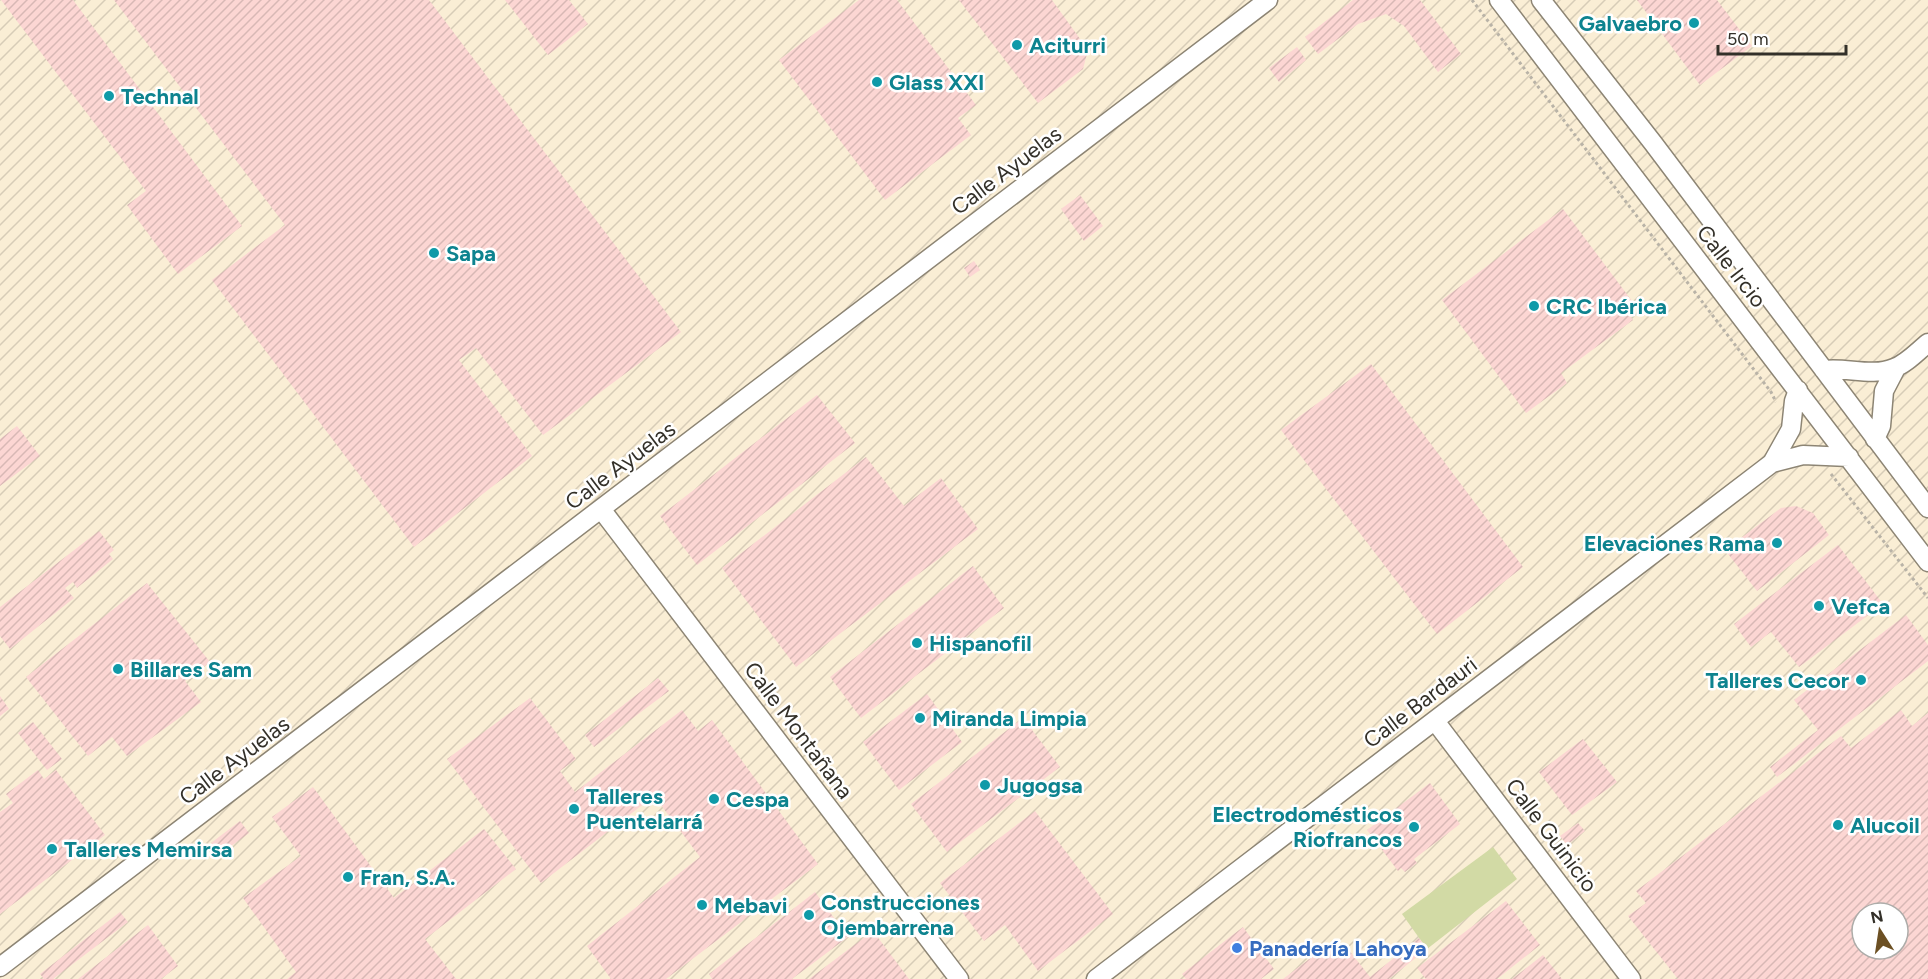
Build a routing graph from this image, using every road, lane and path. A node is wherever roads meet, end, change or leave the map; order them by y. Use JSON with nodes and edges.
{"nodes":[{"id":1,"x":1268,"y":0,"type":"edge"},
{"id":2,"x":1472,"y":0,"type":"edge"},
{"id":3,"x":1499,"y":0,"type":"edge"},
{"id":4,"x":1541,"y":0,"type":"edge"},
{"id":5,"x":1928,"y":344,"type":"edge"},
{"id":6,"x":1896,"y":368,"type":"junction"},
{"id":7,"x":1824,"y":370,"type":"junction"},
{"id":8,"x":1798,"y":390,"type":"junction"},
{"id":9,"x":1791,"y":429,"type":"junction"},
{"id":10,"x":1875,"y":439,"type":"junction"},
{"id":11,"x":1812,"y":456,"type":"junction"},
{"id":12,"x":1848,"y":457,"type":"junction"},
{"id":13,"x":1772,"y":463,"type":"junction"},
{"id":14,"x":1928,"y":508,"type":"edge"},
{"id":15,"x":602,"y":509,"type":"junction"},
{"id":16,"x":1928,"y":562,"type":"edge"},
{"id":17,"x":1928,"y":598,"type":"edge"},
{"id":18,"x":1435,"y":721,"type":"junction"},
{"id":19,"x":0,"y":967,"type":"edge"},
{"id":20,"x":959,"y":979,"type":"edge"},
{"id":21,"x":1096,"y":979,"type":"edge"},
{"id":22,"x":1631,"y":979,"type":"edge"}],
"edges":[{"from":1,"to":15,"type":"street","name":"Calle Ayuelas"},
{"from":2,"to":9,"type":"path"},
{"from":3,"to":8,"type":"street","name":"Calle Ircio"},
{"from":4,"to":7,"type":"street","name":"Calle Ircio"},
{"from":5,"to":6,"type":"street"},
{"from":6,"to":7,"type":"street"},
{"from":6,"to":10,"type":"street"},
{"from":7,"to":10,"type":"street","name":"Calle Ircio"},
{"from":8,"to":9,"type":"street","name":"Calle Bardauri"},
{"from":8,"to":12,"type":"street","name":"Calle Ircio"},
{"from":9,"to":13,"type":"street","name":"Calle Bardauri"},
{"from":10,"to":14,"type":"street","name":"Calle Ircio"},
{"from":11,"to":12,"type":"street","name":"Calle Bardauri"},
{"from":11,"to":13,"type":"street","name":"Calle Bardauri"},
{"from":11,"to":17,"type":"path"},
{"from":12,"to":16,"type":"street","name":"Calle Ircio"},
{"from":13,"to":18,"type":"street","name":"Calle Bardauri"},
{"from":15,"to":19,"type":"street","name":"Calle Ayuelas"},
{"from":15,"to":20,"type":"street","name":"Calle Montañana"},
{"from":18,"to":21,"type":"street","name":"Calle Bardauri"},
{"from":18,"to":22,"type":"street","name":"Calle Guinicio"}]}
